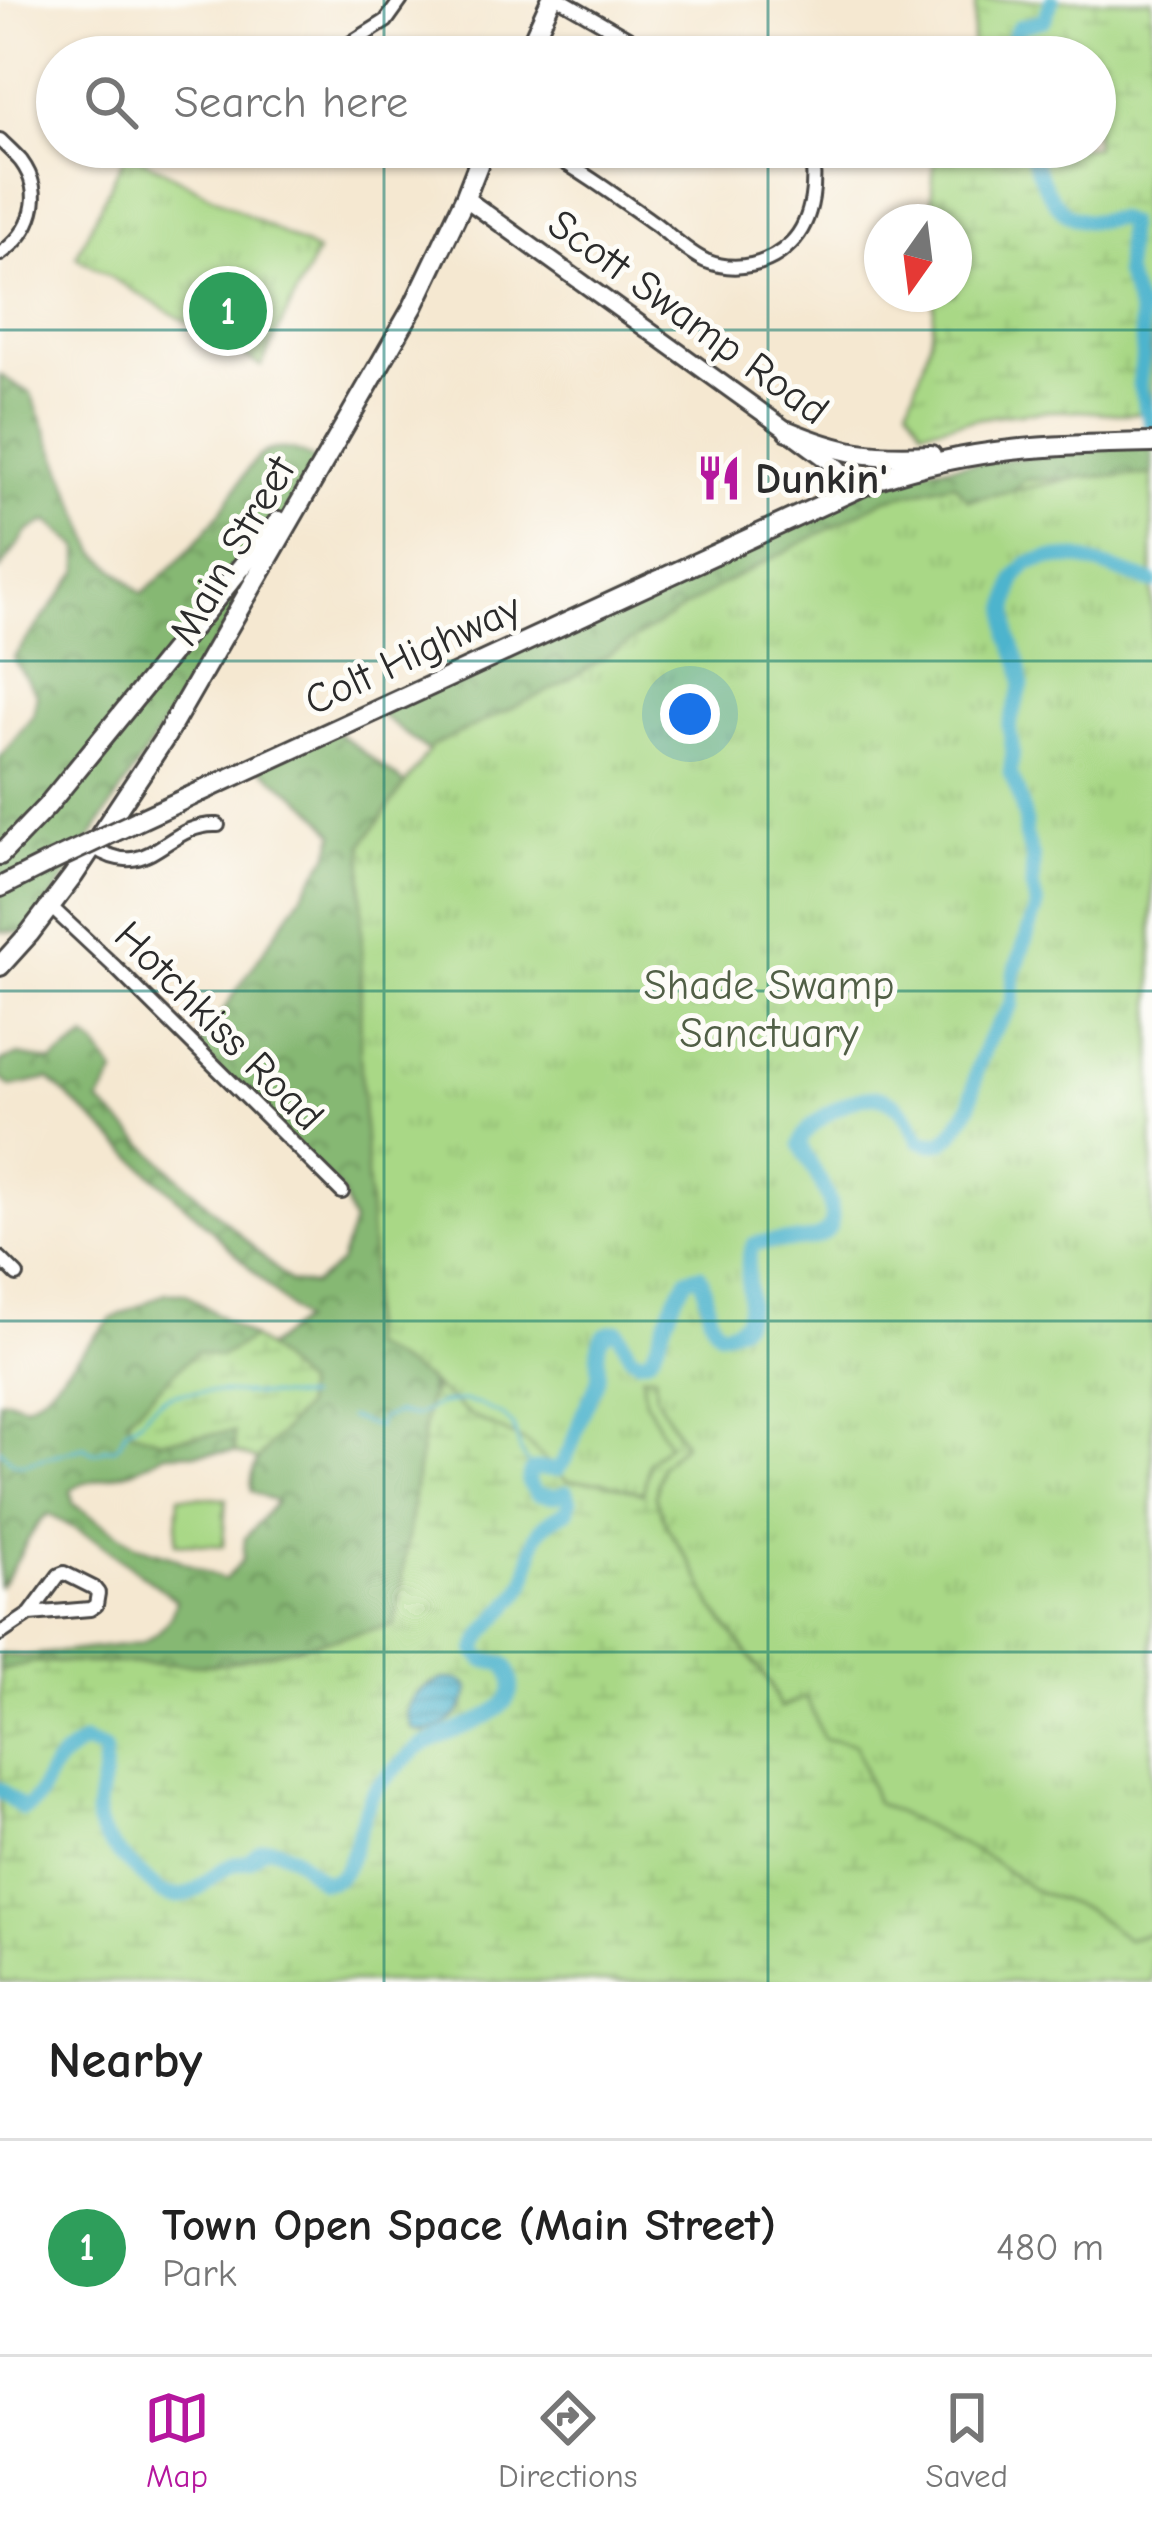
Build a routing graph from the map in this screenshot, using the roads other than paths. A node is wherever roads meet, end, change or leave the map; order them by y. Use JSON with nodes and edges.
{"nodes":[{"id":1,"x":400,"y":0,"type":"edge"},
{"id":2,"x":551,"y":0,"type":"edge"},
{"id":3,"x":562,"y":0,"type":"edge"},
{"id":4,"x":362,"y":36,"type":"edge"},
{"id":5,"x":535,"y":36,"type":"edge"},
{"id":6,"x":625,"y":36,"type":"edge"},
{"id":7,"x":0,"y":140,"type":"edge"},
{"id":8,"x":477,"y":168,"type":"edge"},
{"id":9,"x":577,"y":168,"type":"edge"},
{"id":10,"x":814,"y":168,"type":"edge"},
{"id":11,"x":465,"y":199,"type":"junction"},
{"id":12,"x":0,"y":254,"type":"edge"},
{"id":13,"x":788,"y":431,"type":"junction"},
{"id":14,"x":1145,"y":444,"type":"edge"},
{"id":15,"x":990,"y":451,"type":"junction"},
{"id":16,"x":322,"y":464,"type":"junction"},
{"id":17,"x":855,"y":488,"type":"junction"},
{"id":18,"x":218,"y":825,"type":"dead end"},
{"id":19,"x":94,"y":847,"type":"junction"},
{"id":20,"x":0,"y":855,"type":"edge"},
{"id":21,"x":0,"y":887,"type":"edge"},
{"id":22,"x":51,"y":907,"type":"junction"},
{"id":23,"x":0,"y":966,"type":"edge"},
{"id":24,"x":342,"y":1192,"type":"dead end"},
{"id":25,"x":0,"y":1258,"type":"edge"},
{"id":26,"x":17,"y":1275,"type":"dead end"},
{"id":27,"x":30,"y":1614,"type":"junction"},
{"id":28,"x":0,"y":1634,"type":"edge"}],
"edges":[{"from":1,"to":4,"type":"street"},
{"from":2,"to":5,"type":"highway"},
{"from":3,"to":6,"type":"street"},
{"from":7,"to":12,"type":"street"},
{"from":8,"to":11,"type":"highway","name":"Main Street"},
{"from":9,"to":10,"type":"street"},
{"from":11,"to":13,"type":"main road","name":"Scott Swamp Road"},
{"from":11,"to":16,"type":"highway","name":"Main Street"},
{"from":13,"to":15,"type":"highway"},
{"from":13,"to":17,"type":"main road","name":"Scott Swamp Road"},
{"from":14,"to":15,"type":"highway"},
{"from":15,"to":17,"type":"highway"},
{"from":16,"to":19,"type":"highway","name":"Main Street"},
{"from":16,"to":20,"type":"highway"},
{"from":17,"to":21,"type":"highway","name":"Colt Highway","bridge":true},
{"from":18,"to":19,"type":"street"},
{"from":19,"to":22,"type":"highway","name":"Main Street"},
{"from":22,"to":23,"type":"highway","name":"Main Street"},
{"from":22,"to":24,"type":"street","name":"Hotchkiss Road"},
{"from":25,"to":26,"type":"street"},
{"from":27,"to":27,"type":"street"},
{"from":27,"to":28,"type":"street"}]}
